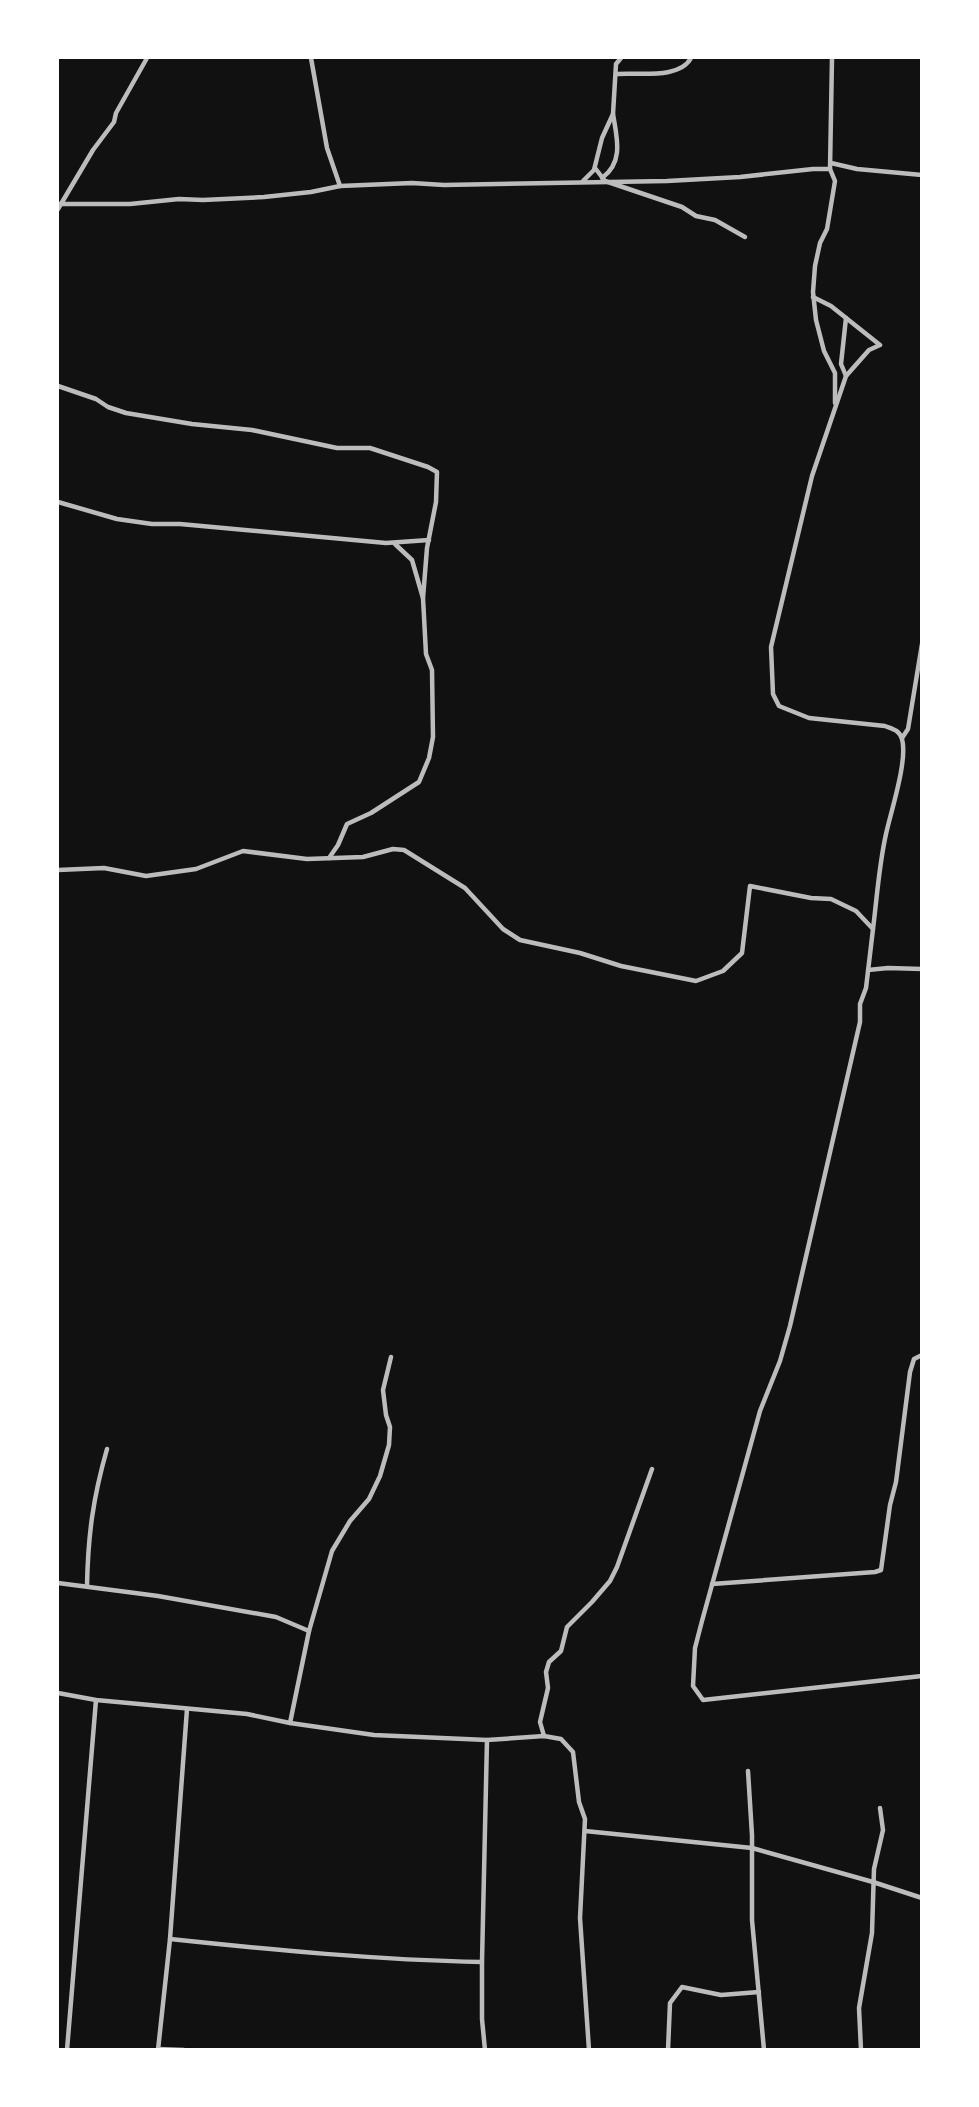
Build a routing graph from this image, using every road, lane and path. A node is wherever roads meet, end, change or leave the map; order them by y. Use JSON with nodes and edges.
{"nodes":[{"id":1,"x":147,"y":58,"type":"edge"},
{"id":2,"x":311,"y":58,"type":"edge"},
{"id":3,"x":621,"y":58,"type":"edge"},
{"id":4,"x":691,"y":58,"type":"edge"},
{"id":5,"x":832,"y":58,"type":"edge"},
{"id":6,"x":616,"y":74,"type":"junction"},
{"id":7,"x":613,"y":114,"type":"junction"},
{"id":8,"x":831,"y":163,"type":"junction"},
{"id":9,"x":595,"y":168,"type":"junction"},
{"id":10,"x":613,"y":169,"type":"junction"},
{"id":11,"x":830,"y":169,"type":"junction"},
{"id":12,"x":922,"y":175,"type":"edge"},
{"id":13,"x":604,"y":179,"type":"junction"},
{"id":14,"x":583,"y":181,"type":"junction"},
{"id":15,"x":619,"y":181,"type":"junction"},
{"id":16,"x":340,"y":186,"type":"junction"},
{"id":17,"x":58,"y":206,"type":"edge"},
{"id":18,"x":745,"y":237,"type":"dead end"},
{"id":19,"x":814,"y":297,"type":"junction"},
{"id":20,"x":846,"y":318,"type":"junction"},
{"id":21,"x":846,"y":376,"type":"junction"},
{"id":22,"x":58,"y":386,"type":"edge"},
{"id":23,"x":835,"y":403,"type":"junction"},
{"id":24,"x":58,"y":502,"type":"edge"},
{"id":25,"x":430,"y":540,"type":"junction"},
{"id":26,"x":394,"y":543,"type":"junction"},
{"id":27,"x":423,"y":598,"type":"junction"},
{"id":28,"x":922,"y":644,"type":"edge"},
{"id":29,"x":902,"y":738,"type":"junction"},
{"id":30,"x":329,"y":858,"type":"junction"},
{"id":31,"x":58,"y":870,"type":"edge"},
{"id":32,"x":873,"y":929,"type":"junction"},
{"id":33,"x":922,"y":969,"type":"edge"},
{"id":34,"x":868,"y":970,"type":"junction"},
{"id":35,"x":922,"y":1355,"type":"edge"},
{"id":36,"x":391,"y":1357,"type":"dead end"},
{"id":37,"x":107,"y":1449,"type":"dead end"},
{"id":38,"x":652,"y":1470,"type":"dead end"},
{"id":39,"x":58,"y":1583,"type":"edge"},
{"id":40,"x":712,"y":1584,"type":"junction"},
{"id":41,"x":87,"y":1586,"type":"junction"},
{"id":42,"x":308,"y":1631,"type":"junction"},
{"id":43,"x":922,"y":1676,"type":"edge"},
{"id":44,"x":58,"y":1692,"type":"edge"},
{"id":45,"x":96,"y":1700,"type":"junction"},
{"id":46,"x":187,"y":1709,"type":"junction"},
{"id":47,"x":290,"y":1723,"type":"junction"},
{"id":48,"x":544,"y":1736,"type":"junction"},
{"id":49,"x":487,"y":1740,"type":"junction"},
{"id":50,"x":748,"y":1771,"type":"dead end"},
{"id":51,"x":880,"y":1808,"type":"dead end"},
{"id":52,"x":585,"y":1831,"type":"junction"},
{"id":53,"x":752,"y":1848,"type":"junction"},
{"id":54,"x":873,"y":1882,"type":"junction"},
{"id":55,"x":922,"y":1898,"type":"edge"},
{"id":56,"x":170,"y":1939,"type":"junction"},
{"id":57,"x":482,"y":1962,"type":"junction"},
{"id":58,"x":758,"y":1992,"type":"junction"},
{"id":59,"x":158,"y":2049,"type":"edge"},
{"id":60,"x":67,"y":2050,"type":"edge"},
{"id":61,"x":184,"y":2050,"type":"edge"},
{"id":62,"x":485,"y":2050,"type":"edge"},
{"id":63,"x":589,"y":2050,"type":"edge"},
{"id":64,"x":668,"y":2050,"type":"edge"},
{"id":65,"x":764,"y":2050,"type":"edge"},
{"id":66,"x":861,"y":2050,"type":"edge"}],
"edges":[{"from":1,"to":17,"type":"street"},
{"from":2,"to":16,"type":"street"},
{"from":3,"to":6,"type":"street"},
{"from":4,"to":6,"type":"street"},
{"from":5,"to":8,"type":"street"},
{"from":6,"to":7,"type":"street"},
{"from":7,"to":9,"type":"street"},
{"from":7,"to":10,"type":"street"},
{"from":8,"to":11,"type":"street"},
{"from":8,"to":12,"type":"street"},
{"from":9,"to":13,"type":"street"},
{"from":9,"to":14,"type":"street"},
{"from":10,"to":13,"type":"street"},
{"from":10,"to":15,"type":"street"},
{"from":11,"to":15,"type":"street"},
{"from":11,"to":19,"type":"street"},
{"from":13,"to":14,"type":"street"},
{"from":13,"to":15,"type":"street"},
{"from":13,"to":18,"type":"street"},
{"from":14,"to":16,"type":"street"},
{"from":16,"to":17,"type":"street"},
{"from":19,"to":20,"type":"street"},
{"from":19,"to":23,"type":"street"},
{"from":20,"to":21,"type":"street"},
{"from":20,"to":21,"type":"street"},
{"from":21,"to":23,"type":"street"},
{"from":22,"to":25,"type":"street"},
{"from":23,"to":29,"type":"street"},
{"from":24,"to":26,"type":"street"},
{"from":25,"to":26,"type":"street"},
{"from":25,"to":27,"type":"street"},
{"from":26,"to":27,"type":"street"},
{"from":27,"to":30,"type":"street"},
{"from":28,"to":29,"type":"street"},
{"from":29,"to":32,"type":"street"},
{"from":30,"to":31,"type":"street"},
{"from":30,"to":32,"type":"street"},
{"from":32,"to":34,"type":"street"},
{"from":33,"to":34,"type":"street"},
{"from":34,"to":40,"type":"street"},
{"from":35,"to":40,"type":"street"},
{"from":36,"to":42,"type":"street"},
{"from":37,"to":41,"type":"street"},
{"from":38,"to":48,"type":"street"},
{"from":39,"to":41,"type":"street"},
{"from":40,"to":43,"type":"street"},
{"from":41,"to":42,"type":"street"},
{"from":42,"to":47,"type":"street"},
{"from":44,"to":45,"type":"street"},
{"from":45,"to":46,"type":"street"},
{"from":45,"to":60,"type":"street"},
{"from":46,"to":47,"type":"street"},
{"from":46,"to":56,"type":"street"},
{"from":47,"to":49,"type":"street"},
{"from":48,"to":49,"type":"street"},
{"from":48,"to":52,"type":"street"},
{"from":49,"to":57,"type":"street"},
{"from":50,"to":53,"type":"street"},
{"from":51,"to":54,"type":"street"},
{"from":52,"to":53,"type":"street"},
{"from":52,"to":63,"type":"street"},
{"from":53,"to":54,"type":"street"},
{"from":53,"to":58,"type":"street"},
{"from":54,"to":55,"type":"street"},
{"from":54,"to":66,"type":"street"},
{"from":56,"to":57,"type":"street"},
{"from":56,"to":59,"type":"street"},
{"from":57,"to":62,"type":"street"},
{"from":58,"to":64,"type":"street"},
{"from":58,"to":65,"type":"street"},
{"from":59,"to":61,"type":"street"}]}
